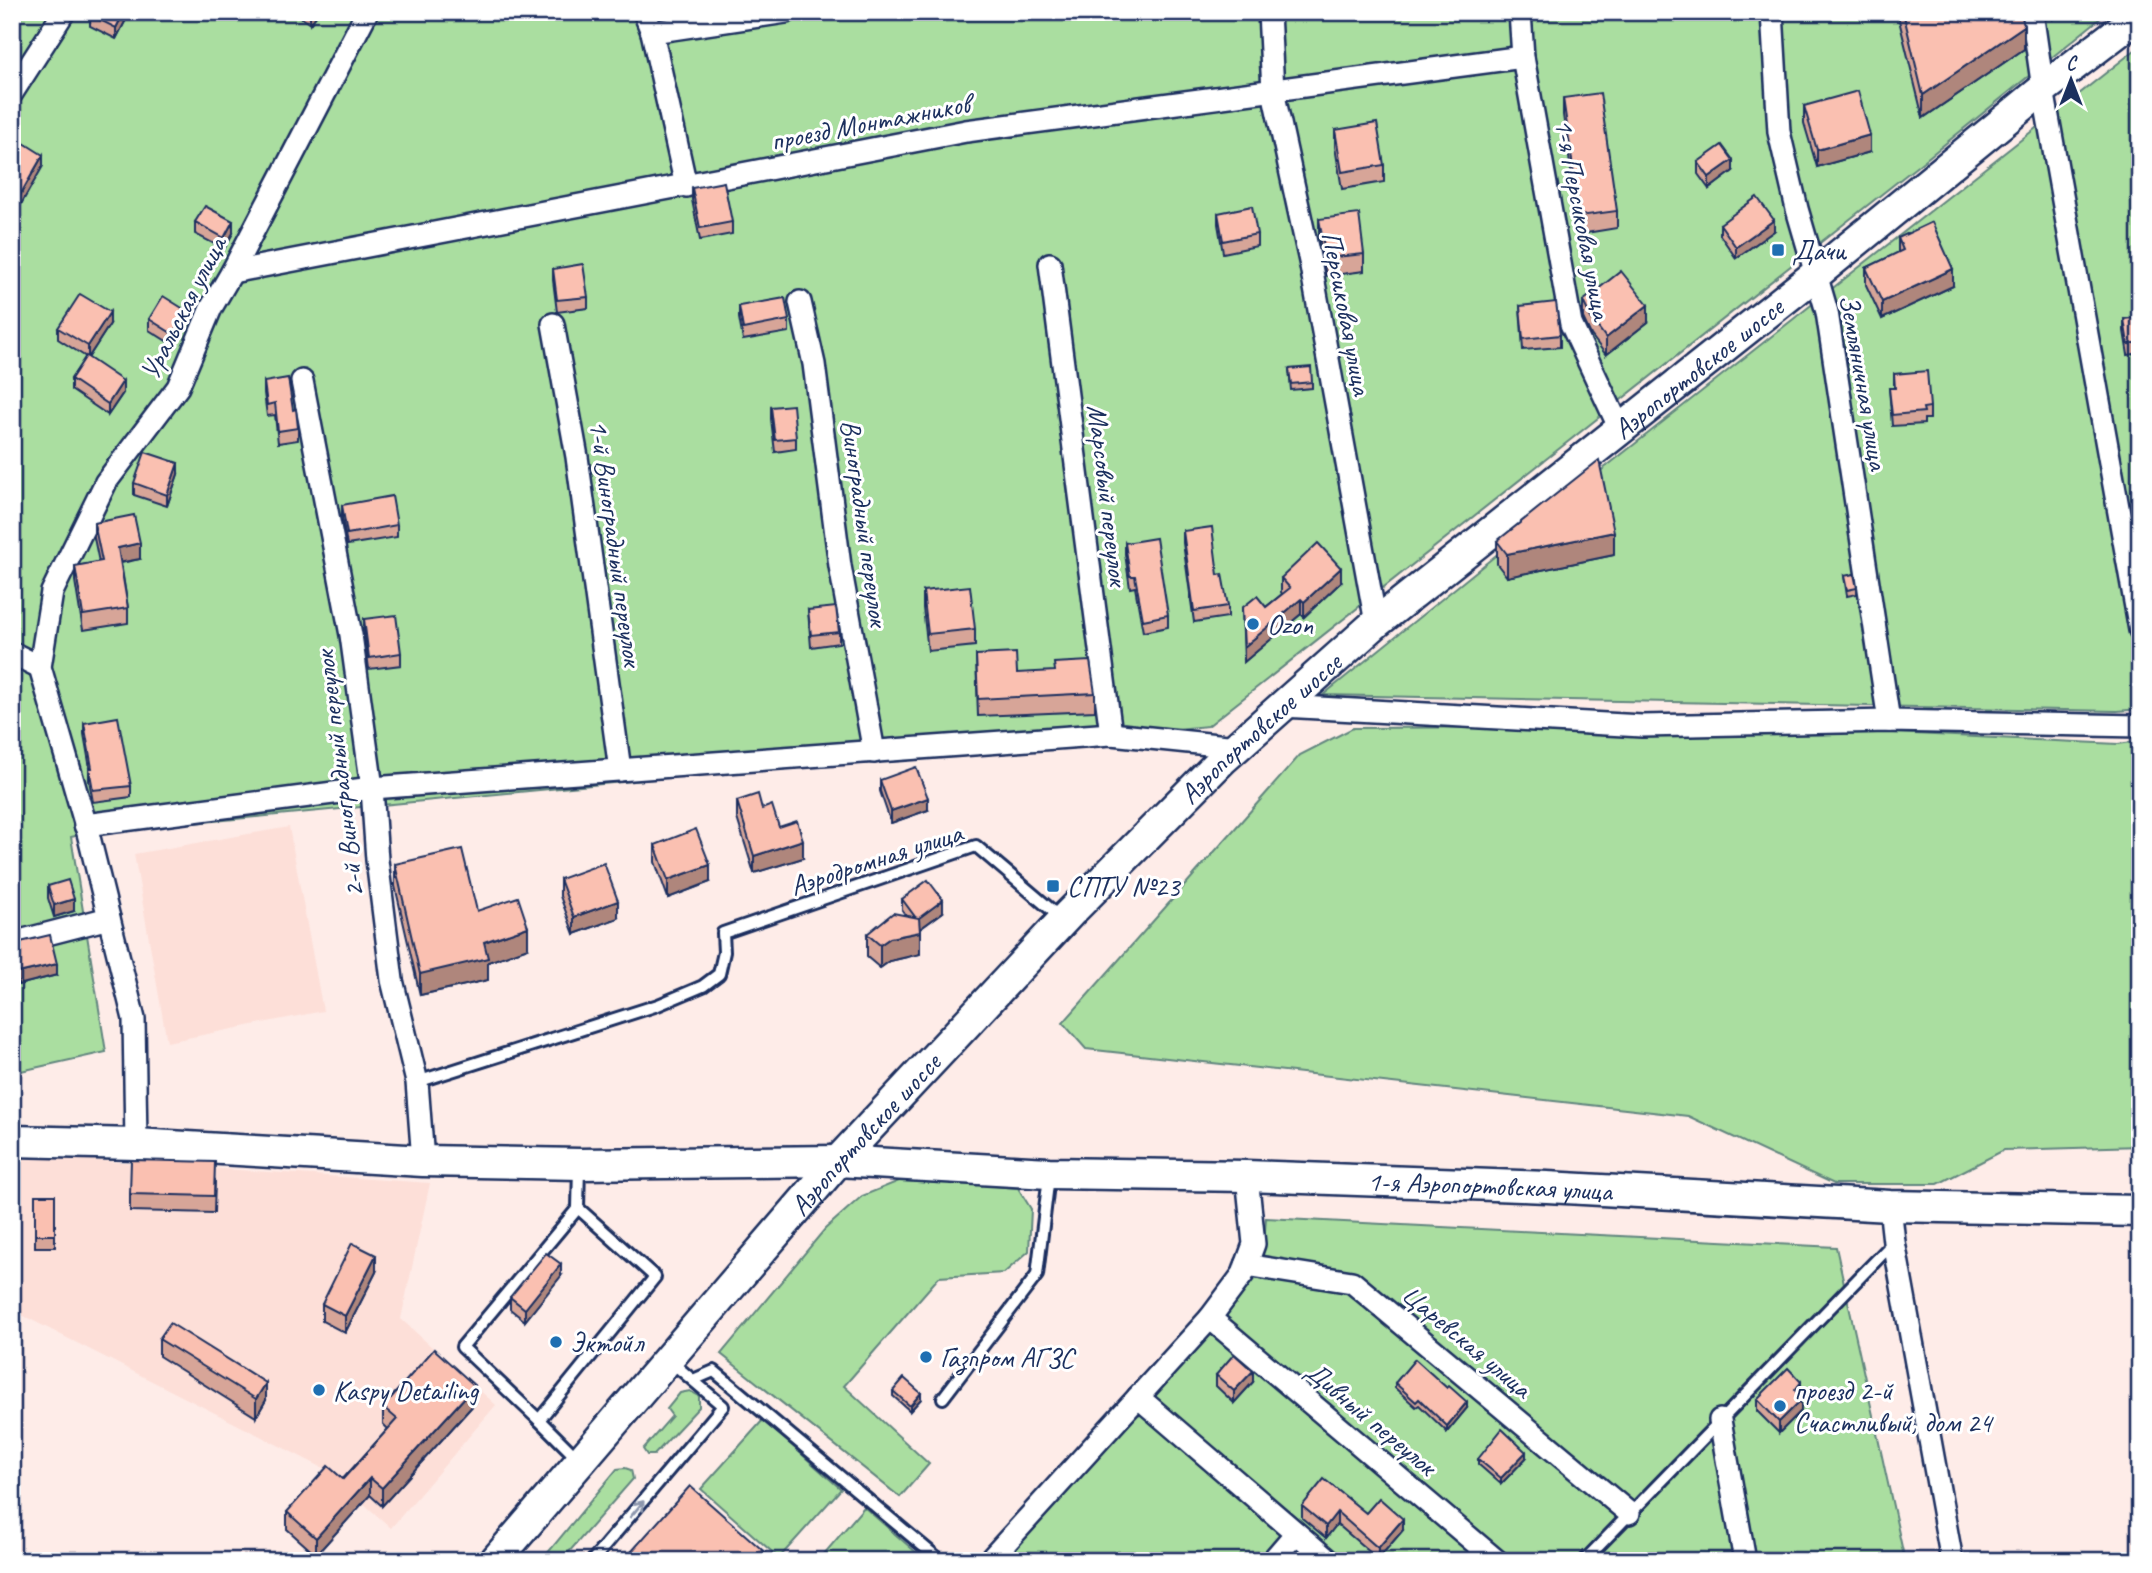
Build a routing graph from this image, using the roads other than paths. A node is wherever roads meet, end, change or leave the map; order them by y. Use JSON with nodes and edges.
{"nodes":[{"id":1,"x":64,"y":12,"type":"edge"},
{"id":2,"x":367,"y":12,"type":"edge"},
{"id":3,"x":786,"y":12,"type":"edge"},
{"id":4,"x":1269,"y":12,"type":"edge"},
{"id":5,"x":1520,"y":12,"type":"edge"},
{"id":6,"x":2032,"y":12,"type":"edge"},
{"id":7,"x":1775,"y":13,"type":"edge"},
{"id":8,"x":2140,"y":15,"type":"edge"},
{"id":9,"x":648,"y":22,"type":"edge"},
{"id":10,"x":1523,"y":57,"type":"junction"},
{"id":11,"x":2043,"y":89,"type":"junction"},
{"id":12,"x":1273,"y":92,"type":"junction"},
{"id":13,"x":12,"y":93,"type":"edge"},
{"id":14,"x":686,"y":186,"type":"junction"},
{"id":15,"x":1050,"y":264,"type":"dead end"},
{"id":16,"x":232,"y":272,"type":"junction"},
{"id":17,"x":1815,"y":275,"type":"junction"},
{"id":18,"x":800,"y":302,"type":"dead end"},
{"id":19,"x":553,"y":324,"type":"dead end"},
{"id":20,"x":302,"y":381,"type":"dead end"},
{"id":21,"x":1620,"y":429,"type":"junction"},
{"id":22,"x":1376,"y":623,"type":"junction"},
{"id":23,"x":2140,"y":630,"type":"edge"},
{"id":24,"x":12,"y":653,"type":"edge"},
{"id":25,"x":40,"y":667,"type":"junction"},
{"id":26,"x":1283,"y":706,"type":"junction"},
{"id":27,"x":1889,"y":721,"type":"junction"},
{"id":28,"x":2140,"y":726,"type":"edge"},
{"id":29,"x":1111,"y":734,"type":"junction"},
{"id":30,"x":1237,"y":747,"type":"junction"},
{"id":31,"x":874,"y":752,"type":"junction"},
{"id":32,"x":620,"y":770,"type":"junction"},
{"id":33,"x":372,"y":788,"type":"junction"},
{"id":34,"x":85,"y":825,"type":"junction"},
{"id":35,"x":109,"y":918,"type":"junction"},
{"id":36,"x":1063,"y":920,"type":"junction"},
{"id":37,"x":12,"y":943,"type":"edge"},
{"id":38,"x":416,"y":1082,"type":"junction"},
{"id":39,"x":12,"y":1141,"type":"edge"},
{"id":40,"x":136,"y":1144,"type":"junction"},
{"id":41,"x":423,"y":1161,"type":"junction"},
{"id":42,"x":838,"y":1161,"type":"junction"},
{"id":43,"x":580,"y":1164,"type":"junction"},
{"id":44,"x":1049,"y":1173,"type":"junction"},
{"id":45,"x":1247,"y":1176,"type":"junction"},
{"id":46,"x":1890,"y":1206,"type":"junction"},
{"id":47,"x":578,"y":1208,"type":"junction"},
{"id":48,"x":2140,"y":1211,"type":"edge"},
{"id":49,"x":1894,"y":1242,"type":"junction"},
{"id":50,"x":1246,"y":1265,"type":"junction"},
{"id":51,"x":1210,"y":1318,"type":"junction"},
{"id":52,"x":668,"y":1359,"type":"junction"},
{"id":53,"x":693,"y":1380,"type":"junction"},
{"id":54,"x":1138,"y":1397,"type":"junction"},
{"id":55,"x":943,"y":1398,"type":"dead end"},
{"id":56,"x":539,"y":1420,"type":"junction"},
{"id":57,"x":1720,"y":1420,"type":"junction"},
{"id":58,"x":581,"y":1461,"type":"junction"},
{"id":59,"x":1629,"y":1513,"type":"junction"},
{"id":60,"x":1296,"y":1533,"type":"junction"},
{"id":61,"x":496,"y":1561,"type":"edge"},
{"id":62,"x":592,"y":1561,"type":"edge"},
{"id":63,"x":941,"y":1561,"type":"edge"},
{"id":64,"x":989,"y":1561,"type":"edge"},
{"id":65,"x":1272,"y":1561,"type":"edge"},
{"id":66,"x":1329,"y":1561,"type":"edge"},
{"id":67,"x":1497,"y":1561,"type":"edge"},
{"id":68,"x":1584,"y":1561,"type":"edge"},
{"id":69,"x":1745,"y":1561,"type":"edge"},
{"id":70,"x":1952,"y":1561,"type":"edge"}],
"edges":[{"from":1,"to":13,"type":"street"},
{"from":2,"to":16,"type":"street","name":"Уральская улица"},
{"from":3,"to":9,"type":"street"},
{"from":4,"to":12,"type":"street","name":"Персиковая улица"},
{"from":5,"to":10,"type":"street","name":"1-я Персиковая улица"},
{"from":6,"to":11,"type":"street"},
{"from":7,"to":17,"type":"street","name":"Земляничная улица"},
{"from":8,"to":11,"type":"main road","name":"Аэропортовское шоссе"},
{"from":9,"to":14,"type":"street"},
{"from":10,"to":12,"type":"street","name":"проезд Монтажников"},
{"from":10,"to":21,"type":"street","name":"1-я Персиковая улица"},
{"from":11,"to":17,"type":"main road","name":"Аэропортовское шоссе"},
{"from":11,"to":23,"type":"street"},
{"from":12,"to":14,"type":"street","name":"проезд Монтажников"},
{"from":12,"to":22,"type":"street","name":"Персиковая улица"},
{"from":14,"to":16,"type":"street","name":"проезд Монтажников"},
{"from":15,"to":29,"type":"street","name":"Марсовый переулок"},
{"from":16,"to":25,"type":"street","name":"Уральская улица"},
{"from":17,"to":21,"type":"main road","name":"Аэропортовское шоссе"},
{"from":17,"to":27,"type":"street","name":"Земляничная улица"},
{"from":18,"to":31,"type":"street","name":"Виноградный переулок"},
{"from":19,"to":32,"type":"street","name":"1-й Виноградный переулок"},
{"from":20,"to":33,"type":"street","name":"2-й Виноградный переулок"},
{"from":21,"to":22,"type":"main road","name":"Аэропортовское шоссе"},
{"from":22,"to":26,"type":"main road","name":"Аэропортовское шоссе"},
{"from":24,"to":25,"type":"street"},
{"from":25,"to":34,"type":"street"},
{"from":26,"to":27,"type":"street"},
{"from":26,"to":30,"type":"main road","name":"Аэропортовское шоссе"},
{"from":27,"to":28,"type":"street"},
{"from":29,"to":30,"type":"street"},
{"from":29,"to":31,"type":"street"},
{"from":30,"to":36,"type":"main road","name":"Аэропортовское шоссе"},
{"from":31,"to":32,"type":"street"},
{"from":32,"to":33,"type":"street"},
{"from":33,"to":34,"type":"street"},
{"from":33,"to":38,"type":"street","name":"2-й Виноградный переулок"},
{"from":34,"to":35,"type":"street"},
{"from":35,"to":37,"type":"street"},
{"from":35,"to":40,"type":"street"},
{"from":36,"to":38,"type":"lane","name":"Аэродромная улица"},
{"from":36,"to":42,"type":"main road","name":"Аэропортовское шоссе"},
{"from":38,"to":41,"type":"street","name":"2-й Виноградный переулок"},
{"from":39,"to":40,"type":"main road","name":"1-я Аэропортовская улица"},
{"from":40,"to":41,"type":"main road","name":"1-я Аэропортовская улица"},
{"from":41,"to":43,"type":"main road","name":"1-я Аэропортовская улица"},
{"from":42,"to":43,"type":"main road","name":"1-я Аэропортовская улица"},
{"from":42,"to":44,"type":"main road","name":"1-я Аэропортовская улица"},
{"from":42,"to":52,"type":"main road","name":"Аэропортовское шоссе"},
{"from":43,"to":47,"type":"lane"},
{"from":44,"to":45,"type":"main road","name":"1-я Аэропортовская улица"},
{"from":44,"to":55,"type":"lane"},
{"from":45,"to":46,"type":"main road","name":"1-я Аэропортовская улица"},
{"from":45,"to":50,"type":"street"},
{"from":46,"to":48,"type":"main road","name":"1-я Аэропортовская улица"},
{"from":46,"to":49,"type":"street"},
{"from":47,"to":56,"type":"lane"},
{"from":47,"to":56,"type":"lane"},
{"from":49,"to":57,"type":"lane"},
{"from":49,"to":70,"type":"street"},
{"from":50,"to":51,"type":"street"},
{"from":50,"to":59,"type":"street","name":"Царевская улица"},
{"from":51,"to":54,"type":"street"},
{"from":51,"to":67,"type":"street","name":"Дивный переулок"},
{"from":52,"to":53,"type":"lane"},
{"from":52,"to":58,"type":"main road","name":"Аэропортовское шоссе"},
{"from":62,"to":53,"type":"lane","one_way":true},
{"from":53,"to":63,"type":"lane"},
{"from":54,"to":60,"type":"street"},
{"from":54,"to":64,"type":"street"},
{"from":56,"to":58,"type":"lane"},
{"from":57,"to":59,"type":"lane"},
{"from":57,"to":69,"type":"street"},
{"from":58,"to":61,"type":"main road","name":"Аэропортовское шоссе"},
{"from":59,"to":68,"type":"lane"},
{"from":60,"to":65,"type":"street"},
{"from":60,"to":66,"type":"street"}]}
